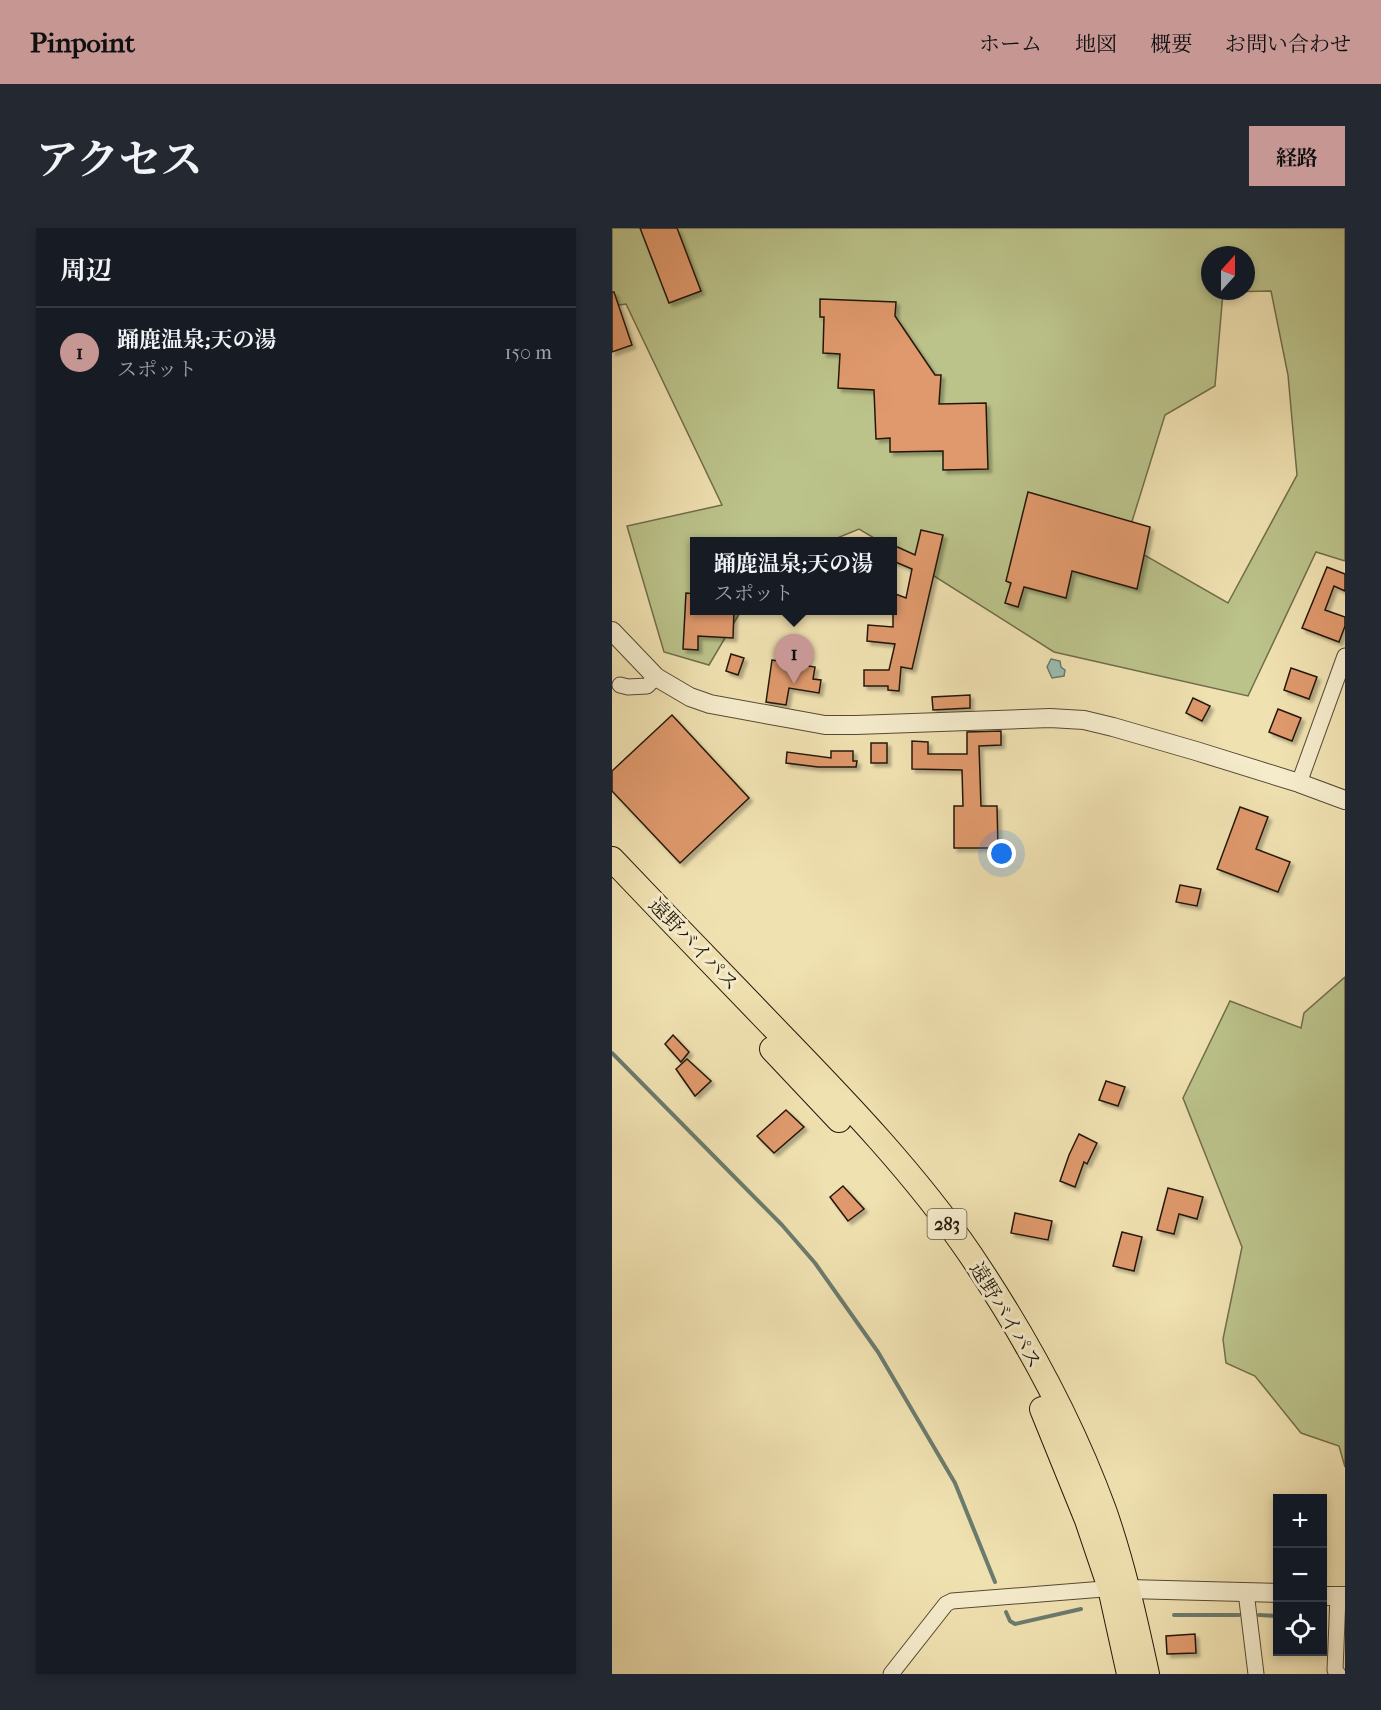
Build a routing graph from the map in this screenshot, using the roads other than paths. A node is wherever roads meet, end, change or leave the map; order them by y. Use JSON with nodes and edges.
{"nodes":[{"id":1,"x":612,"y":631,"type":"edge"},
{"id":2,"x":1345,"y":656,"type":"edge"},
{"id":3,"x":656,"y":677,"type":"junction"},
{"id":4,"x":620,"y":686,"type":"dead end"},
{"id":5,"x":1299,"y":783,"type":"junction"},
{"id":6,"x":1345,"y":800,"type":"edge"},
{"id":7,"x":612,"y":859,"type":"edge"},
{"id":8,"x":612,"y":880,"type":"edge"},
{"id":9,"x":755,"y":1019,"type":"junction"},
{"id":10,"x":1119,"y":1588,"type":"junction"},
{"id":11,"x":1246,"y":1592,"type":"junction"},
{"id":12,"x":1273,"y":1593,"type":"edge"},
{"id":13,"x":1335,"y":1596,"type":"edge"},
{"id":14,"x":891,"y":1674,"type":"edge"},
{"id":15,"x":1129,"y":1674,"type":"edge"},
{"id":16,"x":1147,"y":1674,"type":"edge"},
{"id":17,"x":1256,"y":1674,"type":"edge"},
{"id":18,"x":1338,"y":1674,"type":"edge"}],
"edges":[{"from":1,"to":3,"type":"street"},
{"from":2,"to":5,"type":"street"},
{"from":3,"to":4,"type":"street"},
{"from":3,"to":5,"type":"street"},
{"from":5,"to":6,"type":"street"},
{"from":7,"to":9,"type":"highway","name":"遠野バイパス","number":"283"},
{"from":8,"to":9,"type":"highway","name":"遠野バイパス","number":"283"},
{"from":9,"to":10,"type":"highway","name":"遠野バイパス","number":"283"},
{"from":10,"to":11,"type":"street"},
{"from":10,"to":14,"type":"street"},
{"from":10,"to":15,"type":"highway","name":"遠野バイパス","number":"283"},
{"from":10,"to":16,"type":"highway","name":"遠野バイパス","number":"283"},
{"from":11,"to":12,"type":"street"},
{"from":11,"to":17,"type":"street"},
{"from":13,"to":18,"type":"street"}]}
